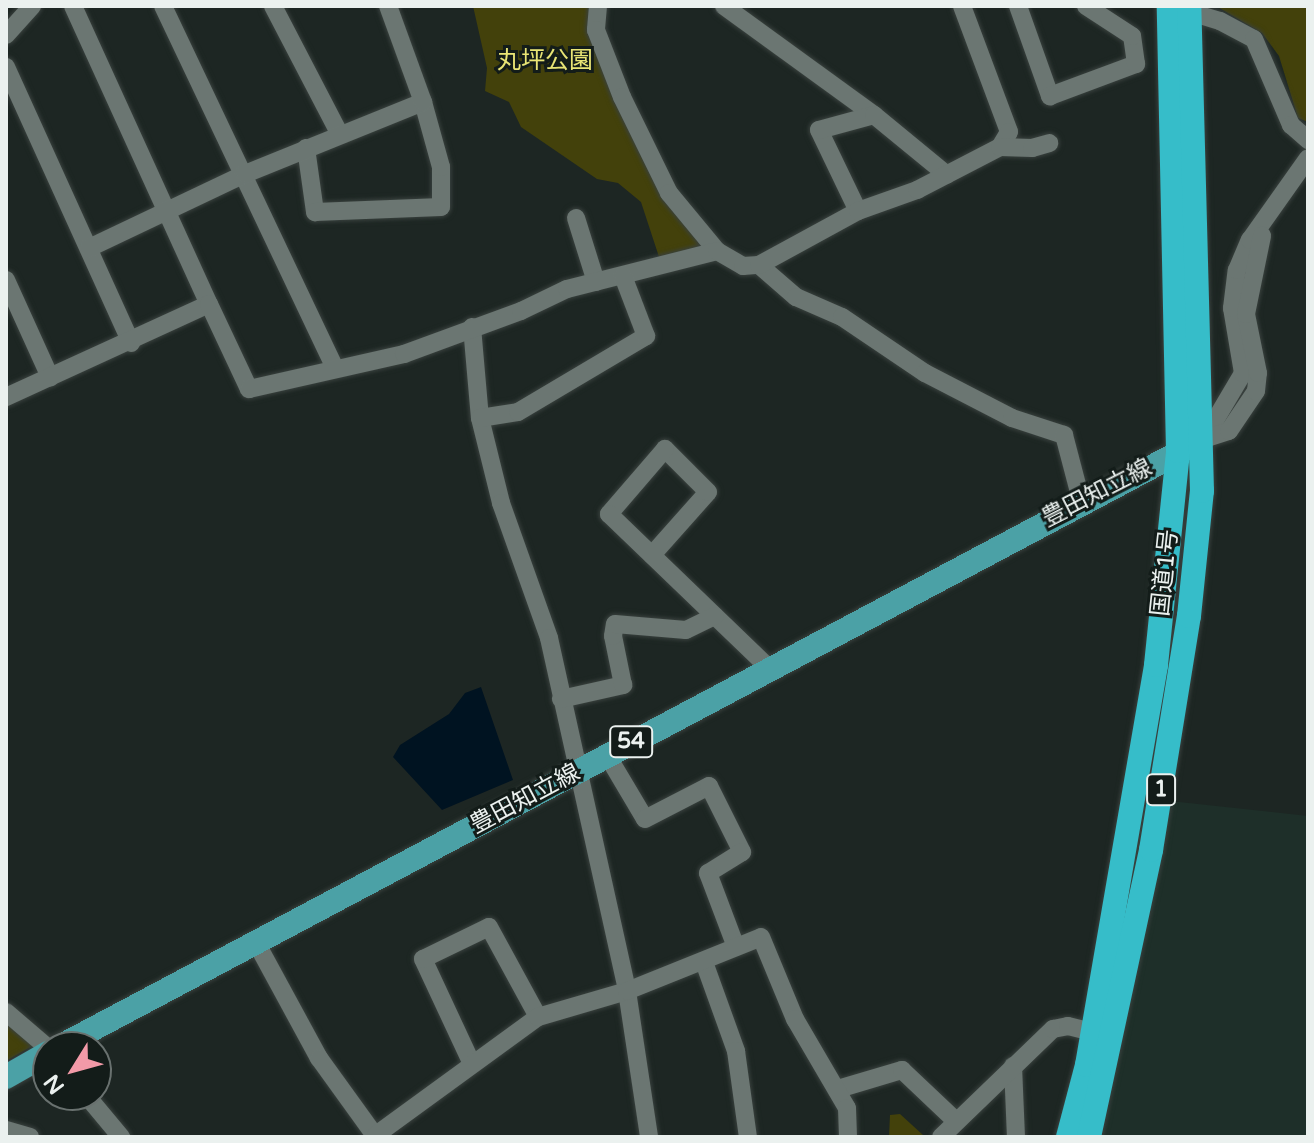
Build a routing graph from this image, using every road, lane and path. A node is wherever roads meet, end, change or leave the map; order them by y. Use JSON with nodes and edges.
{"nodes":[{"id":1,"x":32,"y":6,"type":"edge"},
{"id":2,"x":73,"y":6,"type":"edge"},
{"id":3,"x":163,"y":6,"type":"edge"},
{"id":4,"x":273,"y":6,"type":"edge"},
{"id":5,"x":388,"y":6,"type":"edge"},
{"id":6,"x":598,"y":6,"type":"edge"},
{"id":7,"x":724,"y":6,"type":"edge"},
{"id":8,"x":962,"y":6,"type":"edge"},
{"id":9,"x":1018,"y":6,"type":"edge"},
{"id":10,"x":1086,"y":6,"type":"edge"},
{"id":11,"x":1180,"y":8,"type":"edge"},
{"id":12,"x":6,"y":35,"type":"edge"},
{"id":13,"x":6,"y":67,"type":"edge"},
{"id":14,"x":423,"y":102,"type":"junction"},
{"id":15,"x":874,"y":115,"type":"junction"},
{"id":16,"x":339,"y":133,"type":"junction"},
{"id":17,"x":1308,"y":140,"type":"edge"},
{"id":18,"x":1049,"y":143,"type":"dead end"},
{"id":19,"x":1000,"y":147,"type":"junction"},
{"id":20,"x":306,"y":148,"type":"junction"},
{"id":21,"x":1308,"y":158,"type":"edge"},
{"id":22,"x":245,"y":174,"type":"junction"},
{"id":23,"x":947,"y":175,"type":"junction"},
{"id":24,"x":858,"y":211,"type":"junction"},
{"id":25,"x":167,"y":212,"type":"junction"},
{"id":26,"x":576,"y":218,"type":"dead end"},
{"id":27,"x":1264,"y":222,"type":"junction"},
{"id":28,"x":89,"y":248,"type":"junction"},
{"id":29,"x":717,"y":251,"type":"junction"},
{"id":30,"x":759,"y":265,"type":"junction"},
{"id":31,"x":623,"y":276,"type":"junction"},
{"id":32,"x":6,"y":280,"type":"edge"},
{"id":33,"x":596,"y":282,"type":"junction"},
{"id":34,"x":209,"y":304,"type":"junction"},
{"id":35,"x":472,"y":327,"type":"junction"},
{"id":36,"x":131,"y":343,"type":"junction"},
{"id":37,"x":335,"y":368,"type":"junction"},
{"id":38,"x":50,"y":377,"type":"junction"},
{"id":39,"x":6,"y":397,"type":"edge"},
{"id":40,"x":480,"y":418,"type":"junction"},
{"id":41,"x":1204,"y":439,"type":"junction"},
{"id":42,"x":1178,"y":451,"type":"junction"},
{"id":43,"x":1081,"y":500,"type":"junction"},
{"id":44,"x":652,"y":555,"type":"junction"},
{"id":45,"x":715,"y":616,"type":"junction"},
{"id":46,"x":770,"y":669,"type":"junction"},
{"id":47,"x":561,"y":699,"type":"junction"},
{"id":48,"x":607,"y":755,"type":"junction"},
{"id":49,"x":575,"y":772,"type":"junction"},
{"id":50,"x":257,"y":944,"type":"junction"},
{"id":51,"x":736,"y":947,"type":"junction"},
{"id":52,"x":704,"y":962,"type":"junction"},
{"id":53,"x":627,"y":991,"type":"junction"},
{"id":54,"x":6,"y":1012,"type":"edge"},
{"id":55,"x":538,"y":1017,"type":"junction"},
{"id":56,"x":90,"y":1031,"type":"edge"},
{"id":57,"x":1092,"y":1032,"type":"junction"},
{"id":58,"x":32,"y":1036,"type":"edge"},
{"id":59,"x":32,"y":1060,"type":"edge"},
{"id":60,"x":472,"y":1064,"type":"junction"},
{"id":61,"x":1013,"y":1066,"type":"junction"},
{"id":62,"x":6,"y":1077,"type":"edge"},
{"id":63,"x":838,"y":1089,"type":"junction"},
{"id":64,"x":99,"y":1111,"type":"edge"},
{"id":65,"x":956,"y":1121,"type":"junction"},
{"id":66,"x":6,"y":1130,"type":"edge"},
{"id":67,"x":376,"y":1136,"type":"edge"},
{"id":68,"x":30,"y":1137,"type":"edge"},
{"id":69,"x":121,"y":1137,"type":"edge"},
{"id":70,"x":649,"y":1137,"type":"edge"},
{"id":71,"x":748,"y":1137,"type":"edge"},
{"id":72,"x":848,"y":1137,"type":"edge"},
{"id":73,"x":941,"y":1137,"type":"edge"},
{"id":74,"x":1016,"y":1137,"type":"edge"},
{"id":75,"x":1068,"y":1137,"type":"edge"},
{"id":76,"x":1089,"y":1137,"type":"edge"}],
"edges":[{"from":1,"to":12,"type":"street"},
{"from":2,"to":25,"type":"street"},
{"from":3,"to":22,"type":"street"},
{"from":4,"to":16,"type":"street"},
{"from":5,"to":14,"type":"street"},
{"from":6,"to":29,"type":"street"},
{"from":7,"to":15,"type":"street"},
{"from":8,"to":19,"type":"street"},
{"from":9,"to":10,"type":"street"},
{"from":11,"to":17,"type":"street"},
{"from":11,"to":41,"type":"highway","name":"国道1号","number":"1"},
{"from":11,"to":42,"type":"highway","name":"国道1号","number":"1"},
{"from":13,"to":28,"type":"street"},
{"from":14,"to":16,"type":"street"},
{"from":14,"to":20,"type":"street"},
{"from":15,"to":23,"type":"street"},
{"from":15,"to":24,"type":"street"},
{"from":16,"to":20,"type":"street"},
{"from":18,"to":19,"type":"street"},
{"from":19,"to":23,"type":"street"},
{"from":20,"to":22,"type":"street"},
{"from":21,"to":27,"type":"street"},
{"from":22,"to":25,"type":"street"},
{"from":22,"to":37,"type":"street"},
{"from":23,"to":24,"type":"street"},
{"from":24,"to":30,"type":"street"},
{"from":25,"to":28,"type":"street"},
{"from":25,"to":34,"type":"street"},
{"from":26,"to":33,"type":"street"},
{"from":27,"to":41,"type":"street"},
{"from":27,"to":41,"type":"street"},
{"from":28,"to":36,"type":"street"},
{"from":29,"to":30,"type":"street"},
{"from":29,"to":31,"type":"street"},
{"from":30,"to":43,"type":"street"},
{"from":31,"to":33,"type":"street"},
{"from":31,"to":40,"type":"street"},
{"from":32,"to":38,"type":"street"},
{"from":33,"to":35,"type":"street"},
{"from":34,"to":36,"type":"street"},
{"from":34,"to":37,"type":"street"},
{"from":35,"to":37,"type":"street"},
{"from":35,"to":40,"type":"street"},
{"from":36,"to":38,"type":"street"},
{"from":38,"to":39,"type":"street"},
{"from":40,"to":47,"type":"street"},
{"from":41,"to":42,"type":"main road","name":"豊田知立線","number":"54"},
{"from":41,"to":76,"type":"highway","name":"国道1号","number":"1"},
{"from":42,"to":43,"type":"main road","name":"豊田知立線","number":"54"},
{"from":42,"to":57,"type":"highway","name":"国道1号","number":"1"},
{"from":43,"to":46,"type":"main road","name":"豊田知立線","number":"54"},
{"from":44,"to":44,"type":"street"},
{"from":44,"to":45,"type":"street"},
{"from":45,"to":46,"type":"street"},
{"from":45,"to":47,"type":"street"},
{"from":46,"to":48,"type":"main road","name":"豊田知立線","number":"54"},
{"from":47,"to":49,"type":"street"},
{"from":48,"to":49,"type":"main road","name":"豊田知立線","number":"54"},
{"from":48,"to":51,"type":"street"},
{"from":49,"to":50,"type":"main road","name":"豊田知立線","number":"54"},
{"from":49,"to":53,"type":"street"},
{"from":50,"to":56,"type":"main road","name":"豊田知立線","number":"54"},
{"from":50,"to":67,"type":"street"},
{"from":51,"to":52,"type":"street"},
{"from":51,"to":63,"type":"street"},
{"from":52,"to":53,"type":"street"},
{"from":52,"to":71,"type":"street"},
{"from":53,"to":55,"type":"street"},
{"from":53,"to":70,"type":"street"},
{"from":54,"to":58,"type":"street"},
{"from":55,"to":60,"type":"street"},
{"from":55,"to":60,"type":"street"},
{"from":57,"to":61,"type":"street"},
{"from":57,"to":75,"type":"highway","name":"国道1号","number":"1"},
{"from":59,"to":62,"type":"main road"},
{"from":60,"to":67,"type":"street"},
{"from":61,"to":65,"type":"street"},
{"from":61,"to":74,"type":"street"},
{"from":63,"to":65,"type":"street"},
{"from":63,"to":72,"type":"street"},
{"from":64,"to":69,"type":"street"},
{"from":65,"to":73,"type":"street"},
{"from":66,"to":68,"type":"street"}]}
